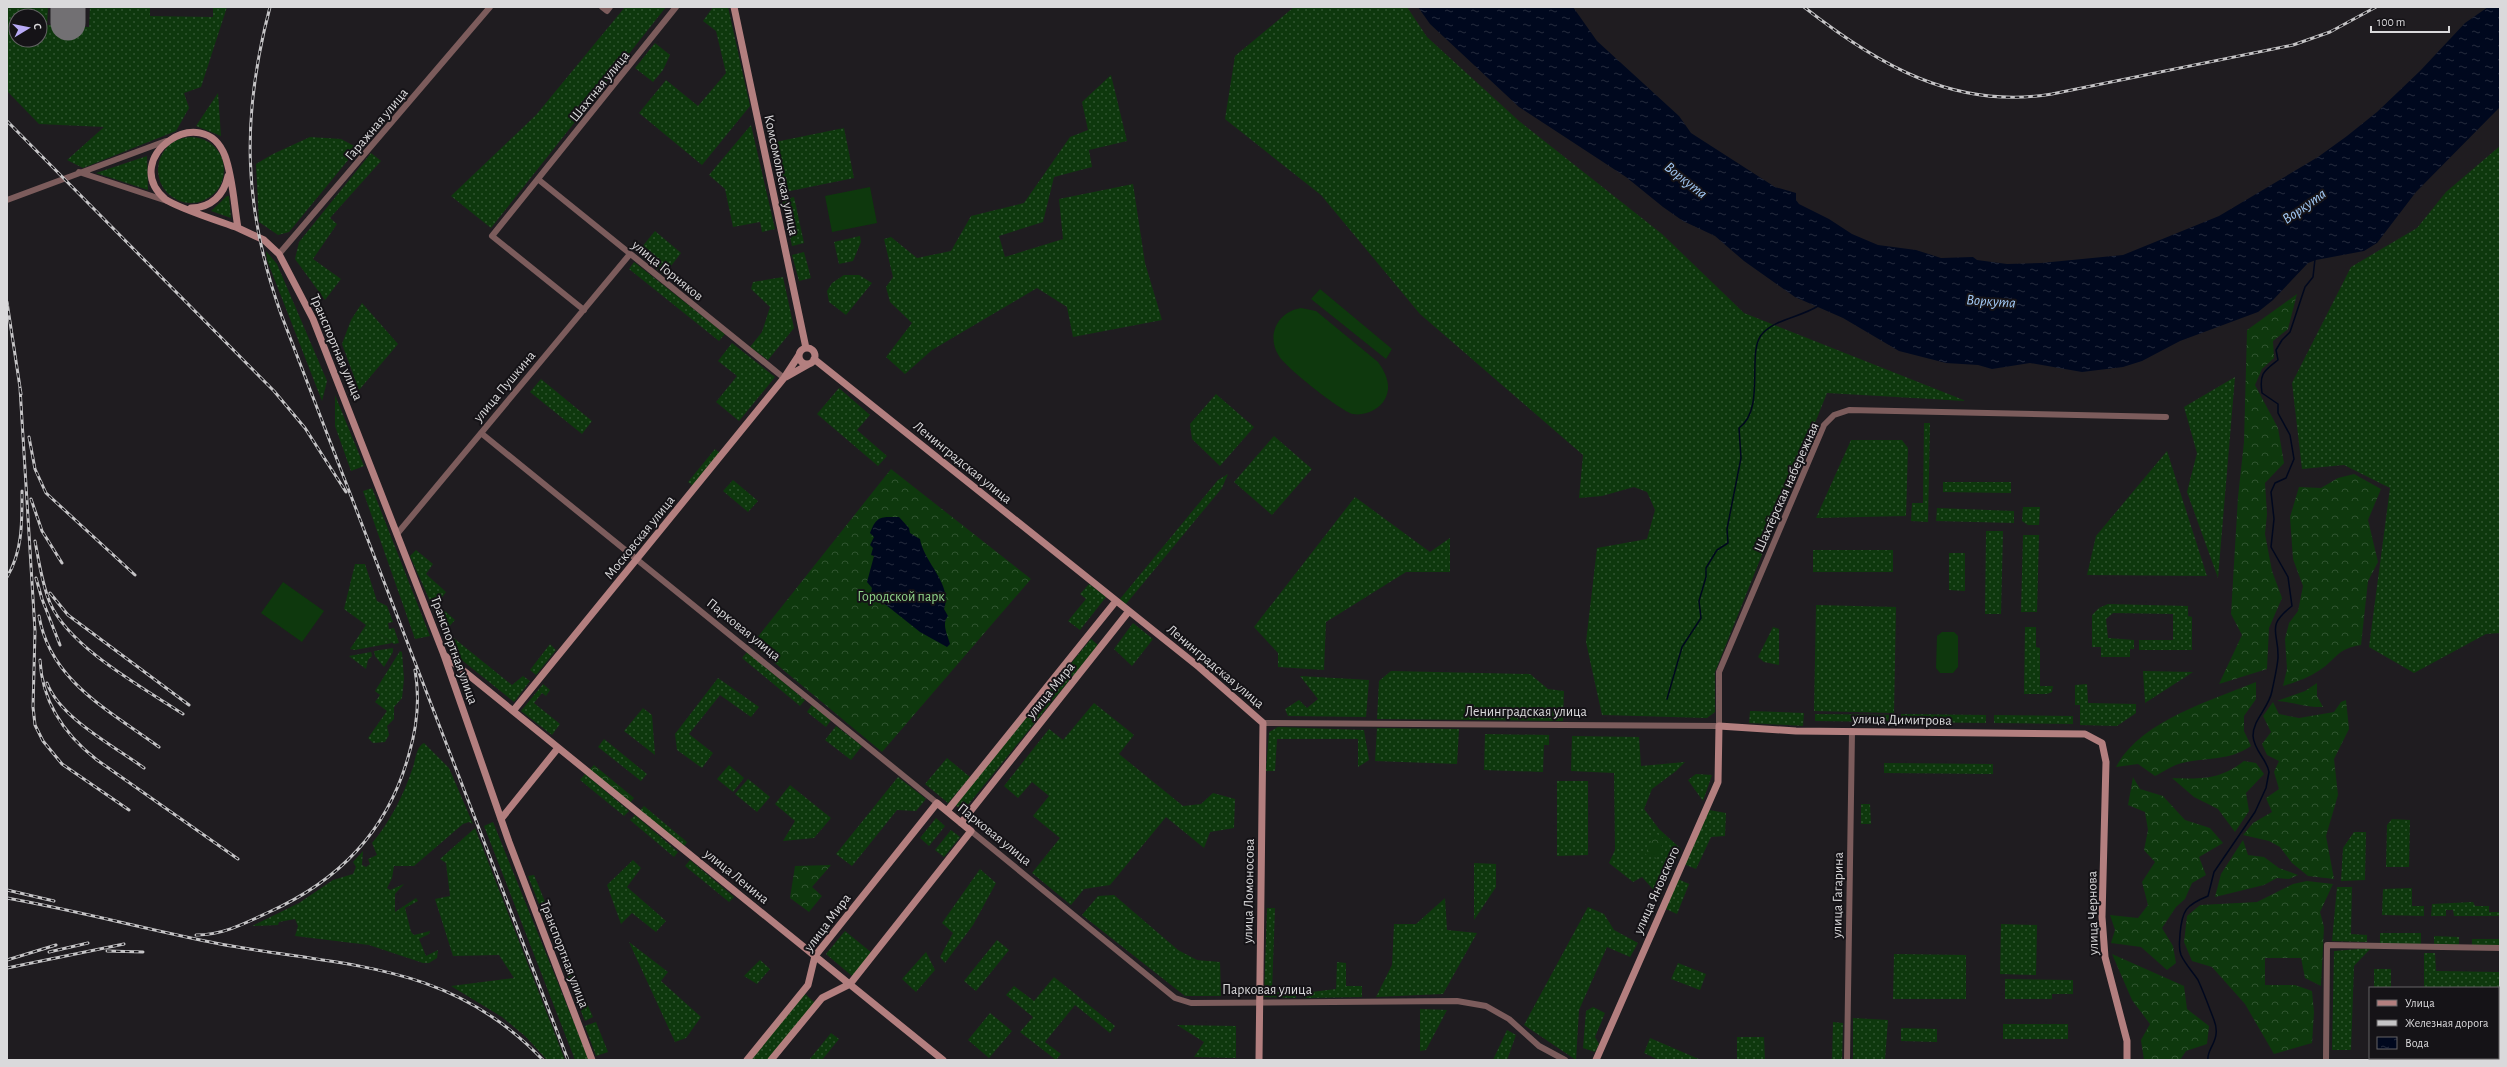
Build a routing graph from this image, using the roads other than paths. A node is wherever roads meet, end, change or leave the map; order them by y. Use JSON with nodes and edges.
{"nodes":[{"id":1,"x":490,"y":7,"type":"edge"},
{"id":2,"x":676,"y":7,"type":"edge"},
{"id":3,"x":734,"y":7,"type":"edge"},
{"id":4,"x":166,"y":141,"type":"junction"},
{"id":5,"x":79,"y":172,"type":"junction"},
{"id":6,"x":229,"y":175,"type":"junction"},
{"id":7,"x":539,"y":180,"type":"junction"},
{"id":8,"x":7,"y":200,"type":"edge"},
{"id":9,"x":171,"y":203,"type":"junction"},
{"id":10,"x":187,"y":208,"type":"junction"},
{"id":11,"x":238,"y":228,"type":"junction"},
{"id":12,"x":279,"y":254,"type":"junction"},
{"id":13,"x":630,"y":254,"type":"junction"},
{"id":14,"x":584,"y":310,"type":"junction"},
{"id":15,"x":806,"y":348,"type":"junction"},
{"id":16,"x":799,"y":355,"type":"junction"},
{"id":17,"x":811,"y":361,"type":"junction"},
{"id":18,"x":784,"y":378,"type":"junction"},
{"id":19,"x":2166,"y":417,"type":"dead end"},
{"id":20,"x":481,"y":433,"type":"junction"},
{"id":21,"x":397,"y":534,"type":"junction"},
{"id":22,"x":638,"y":560,"type":"junction"},
{"id":23,"x":1116,"y":601,"type":"junction"},
{"id":24,"x":1129,"y":611,"type":"junction"},
{"id":25,"x":444,"y":655,"type":"junction"},
{"id":26,"x":514,"y":711,"type":"junction"},
{"id":27,"x":1263,"y":723,"type":"junction"},
{"id":28,"x":1719,"y":726,"type":"junction"},
{"id":29,"x":1852,"y":731,"type":"junction"},
{"id":30,"x":2085,"y":734,"type":"joint"},
{"id":31,"x":558,"y":748,"type":"junction"},
{"id":32,"x":937,"y":803,"type":"junction"},
{"id":33,"x":947,"y":811,"type":"junction"},
{"id":34,"x":501,"y":819,"type":"junction"},
{"id":35,"x":961,"y":823,"type":"junction"},
{"id":36,"x":971,"y":831,"type":"junction"},
{"id":37,"x":2500,"y":948,"type":"edge"},
{"id":38,"x":815,"y":956,"type":"junction"},
{"id":39,"x":850,"y":984,"type":"junction"},
{"id":40,"x":1260,"y":1002,"type":"junction"},
{"id":41,"x":592,"y":1060,"type":"edge"},
{"id":42,"x":747,"y":1060,"type":"edge"},
{"id":43,"x":771,"y":1060,"type":"edge"},
{"id":44,"x":943,"y":1060,"type":"edge"},
{"id":45,"x":1259,"y":1060,"type":"edge"},
{"id":46,"x":1565,"y":1060,"type":"edge"},
{"id":47,"x":1596,"y":1060,"type":"edge"},
{"id":48,"x":1847,"y":1060,"type":"edge"},
{"id":49,"x":2127,"y":1060,"type":"edge"},
{"id":50,"x":2326,"y":1060,"type":"edge"}],
"edges":[{"from":1,"to":12,"type":"street","name":"Гаражная улица"},
{"from":2,"to":7,"type":"street","name":"Шахтная улица"},
{"from":3,"to":15,"type":"main road","name":"Комсомольская улица"},
{"from":4,"to":5,"type":"street"},
{"from":4,"to":6,"type":"main road"},
{"from":4,"to":9,"type":"main road"},
{"from":5,"to":8,"type":"street"},
{"from":5,"to":9,"type":"street"},
{"from":6,"to":10,"type":"main road"},
{"from":6,"to":11,"type":"main road"},
{"from":7,"to":13,"type":"street","name":"улица Горняков"},
{"from":7,"to":14,"type":"street","name":"Шахтная улица"},
{"from":9,"to":10,"type":"main road"},
{"from":10,"to":11,"type":"main road","name":"Транспортная улица"},
{"from":11,"to":12,"type":"main road","name":"Транспортная улица"},
{"from":12,"to":21,"type":"main road","name":"Транспортная улица"},
{"from":13,"to":14,"type":"street","name":"улица Пушкина"},
{"from":13,"to":18,"type":"street","name":"улица Горняков"},
{"from":14,"to":20,"type":"street","name":"улица Пушкина"},
{"from":15,"to":16,"type":"main road","name":"Московская улица"},
{"from":15,"to":17,"type":"main road"},
{"from":16,"to":17,"type":"main road"},
{"from":16,"to":18,"type":"main road","name":"Московская улица"},
{"from":17,"to":18,"type":"main road","name":"Московская улица"},
{"from":17,"to":23,"type":"main road","name":"Ленинградская улица"},
{"from":18,"to":22,"type":"main road","name":"Московская улица"},
{"from":19,"to":28,"type":"street","name":"Шахтёрская набережная"},
{"from":20,"to":21,"type":"street","name":"улица Пушкина"},
{"from":20,"to":22,"type":"street","name":"Парковая улица"},
{"from":21,"to":25,"type":"main road","name":"Транспортная улица"},
{"from":22,"to":26,"type":"main road","name":"Московская улица"},
{"from":22,"to":32,"type":"street","name":"Парковая улица"},
{"from":23,"to":24,"type":"main road","name":"Ленинградская улица"},
{"from":23,"to":33,"type":"main road","name":"улица Мира"},
{"from":24,"to":27,"type":"main road","name":"Ленинградская улица"},
{"from":24,"to":35,"type":"main road","name":"улица Мира"},
{"from":25,"to":26,"type":"main road","name":"улица Ленина"},
{"from":25,"to":34,"type":"main road","name":"Транспортная улица"},
{"from":26,"to":31,"type":"main road","name":"улица Ленина"},
{"from":27,"to":28,"type":"street","name":"Ленинградская улица"},
{"from":27,"to":40,"type":"main road","name":"улица Ломоносова"},
{"from":28,"to":29,"type":"main road","name":"улица Димитрова"},
{"from":28,"to":47,"type":"main road","name":"улица Яновского"},
{"from":29,"to":30,"type":"main road","name":"улица Димитрова"},
{"from":29,"to":48,"type":"street","name":"улица Гагарина"},
{"from":30,"to":49,"type":"main road","name":"улица Чернова"},
{"from":31,"to":34,"type":"main road"},
{"from":31,"to":38,"type":"main road","name":"улица Ленина"},
{"from":32,"to":33,"type":"main road","name":"Парковая улица"},
{"from":32,"to":38,"type":"main road","name":"улица Мира"},
{"from":33,"to":35,"type":"main road","name":"Парковая улица"},
{"from":34,"to":41,"type":"main road","name":"Транспортная улица"},
{"from":35,"to":36,"type":"main road","name":"Парковая улица"},
{"from":36,"to":39,"type":"main road"},
{"from":36,"to":40,"type":"street","name":"Парковая улица"},
{"from":37,"to":50,"type":"street"},
{"from":38,"to":39,"type":"main road","name":"улица Ленина"},
{"from":38,"to":42,"type":"main road","name":"улица Мира"},
{"from":39,"to":43,"type":"main road"},
{"from":39,"to":44,"type":"main road","name":"улица Ленина"},
{"from":40,"to":45,"type":"main road","name":"улица Ломоносова"},
{"from":40,"to":46,"type":"street","name":"Парковая улица"}]}
